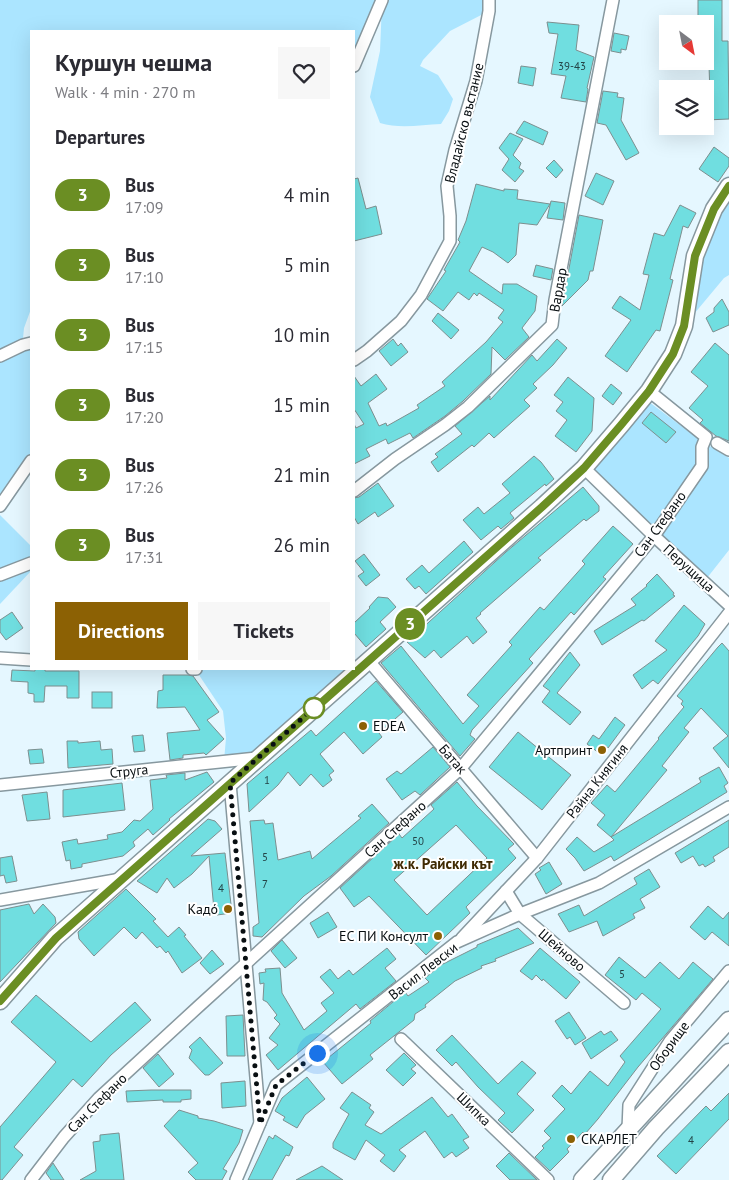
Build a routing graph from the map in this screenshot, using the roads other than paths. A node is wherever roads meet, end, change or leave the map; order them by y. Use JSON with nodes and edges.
{"nodes":[{"id":1,"x":382,"y":0,"type":"edge"},
{"id":2,"x":489,"y":0,"type":"edge"},
{"id":3,"x":614,"y":0,"type":"edge"},
{"id":4,"x":355,"y":64,"type":"edge"},
{"id":5,"x":729,"y":186,"type":"edge"},
{"id":6,"x":30,"y":344,"type":"edge"},
{"id":7,"x":0,"y":356,"type":"edge"},
{"id":8,"x":355,"y":359,"type":"edge"},
{"id":9,"x":649,"y":391,"type":"junction"},
{"id":10,"x":717,"y":443,"type":"dead end"},
{"id":11,"x":729,"y":450,"type":"edge"},
{"id":12,"x":30,"y":462,"type":"edge"},
{"id":13,"x":584,"y":468,"type":"junction"},
{"id":14,"x":355,"y":490,"type":"edge"},
{"id":15,"x":0,"y":506,"type":"edge"},
{"id":16,"x":654,"y":536,"type":"junction"},
{"id":17,"x":30,"y":563,"type":"edge"},
{"id":18,"x":0,"y":575,"type":"edge"},
{"id":19,"x":729,"y":605,"type":"edge"},
{"id":20,"x":729,"y":613,"type":"edge"},
{"id":21,"x":0,"y":658,"type":"edge"},
{"id":22,"x":30,"y":660,"type":"edge"},
{"id":23,"x":361,"y":664,"type":"edge"},
{"id":24,"x":354,"y":670,"type":"edge"},
{"id":25,"x":257,"y":758,"type":"junction"},
{"id":26,"x":461,"y":768,"type":"junction"},
{"id":27,"x":230,"y":783,"type":"junction"},
{"id":28,"x":0,"y":785,"type":"edge"},
{"id":29,"x":729,"y":807,"type":"edge"},
{"id":30,"x":537,"y":858,"type":"junction"},
{"id":31,"x":122,"y":879,"type":"junction"},
{"id":32,"x":506,"y":891,"type":"junction"},
{"id":33,"x":0,"y":900,"type":"edge"},
{"id":34,"x":520,"y":914,"type":"junction"},
{"id":35,"x":457,"y":942,"type":"junction"},
{"id":36,"x":247,"y":962,"type":"junction"},
{"id":37,"x":729,"y":971,"type":"edge"},
{"id":38,"x":0,"y":1001,"type":"edge"},
{"id":39,"x":624,"y":1003,"type":"dead end"},
{"id":40,"x":729,"y":1020,"type":"edge"},
{"id":41,"x":401,"y":1039,"type":"dead end"},
{"id":42,"x":729,"y":1052,"type":"edge"},
{"id":43,"x":260,"y":1124,"type":"junction"},
{"id":44,"x":628,"y":1129,"type":"junction"},
{"id":45,"x":34,"y":1178,"type":"edge"},
{"id":46,"x":236,"y":1180,"type":"edge"},
{"id":47,"x":548,"y":1180,"type":"edge"},
{"id":48,"x":582,"y":1180,"type":"edge"},
{"id":49,"x":611,"y":1180,"type":"edge"}],
"edges":[{"from":1,"to":4,"type":"street"},
{"from":2,"to":8,"type":"street","name":"Владайско въстание"},
{"from":3,"to":14,"type":"street","name":"Вардар"},
{"from":5,"to":9,"type":"street"},
{"from":6,"to":7,"type":"street"},
{"from":9,"to":13,"type":"street"},
{"from":9,"to":16,"type":"street","name":"Сан Стефано"},
{"from":10,"to":11,"type":"street"},
{"from":12,"to":15,"type":"street"},
{"from":13,"to":16,"type":"street","name":"Перущица"},
{"from":13,"to":23,"type":"street"},
{"from":16,"to":19,"type":"street","name":"Перущица"},
{"from":16,"to":26,"type":"street","name":"Сан Стефано"},
{"from":17,"to":18,"type":"street"},
{"from":20,"to":30,"type":"street","name":"Райна Княгиня"},
{"from":21,"to":22,"type":"street"},
{"from":23,"to":26,"type":"street","name":"Батак"},
{"from":24,"to":25,"type":"street"},
{"from":25,"to":27,"type":"street"},
{"from":25,"to":28,"type":"street","name":"Струга"},
{"from":26,"to":30,"type":"street","name":"Батак"},
{"from":26,"to":36,"type":"street","name":"Сан Стефано"},
{"from":27,"to":31,"type":"street"},
{"from":27,"to":36,"type":"street"},
{"from":29,"to":34,"type":"street","name":"Васил Левски"},
{"from":30,"to":32,"type":"street","name":"Райна Княгиня"},
{"from":31,"to":33,"type":"street"},
{"from":31,"to":38,"type":"street"},
{"from":32,"to":34,"type":"street","name":"Шейново"},
{"from":32,"to":35,"type":"street","name":"Райна Княгиня"},
{"from":34,"to":35,"type":"street","name":"Васил Левски"},
{"from":34,"to":39,"type":"street","name":"Шейново"},
{"from":35,"to":43,"type":"street","name":"Васил Левски"},
{"from":36,"to":43,"type":"street"},
{"from":36,"to":45,"type":"street","name":"Сан Стефано"},
{"from":37,"to":44,"type":"street","name":"Оборище"},
{"from":40,"to":44,"type":"street"},
{"from":41,"to":47,"type":"street","name":"Шипка"},
{"from":42,"to":49,"type":"street"},
{"from":43,"to":46,"type":"street","name":"Васил Левски"},
{"from":44,"to":48,"type":"street"}]}
